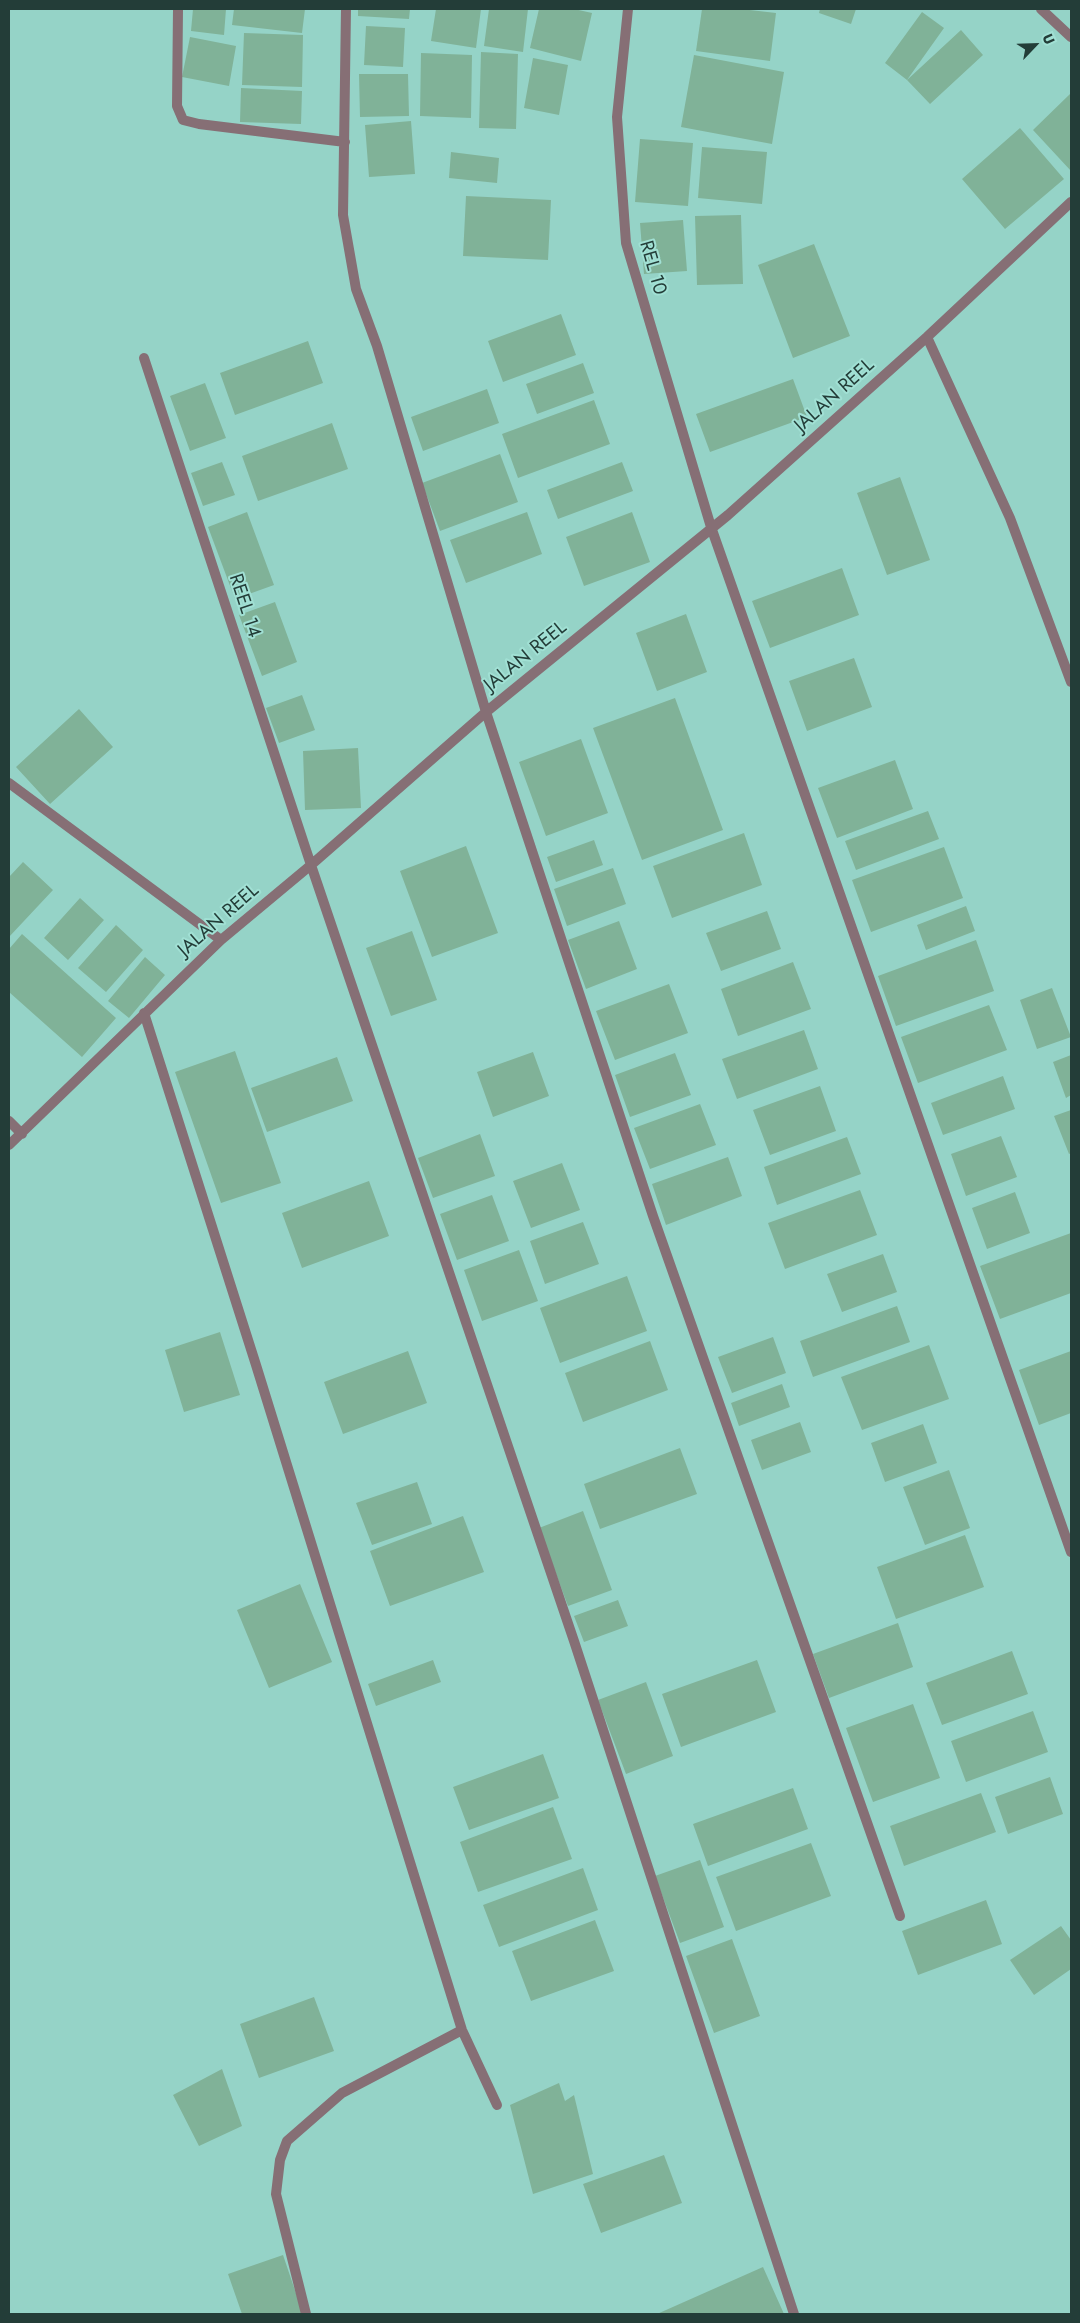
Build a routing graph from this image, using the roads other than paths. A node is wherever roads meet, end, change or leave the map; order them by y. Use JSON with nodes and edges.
{"nodes":[{"id":1,"x":178,"y":9,"type":"edge"},
{"id":2,"x":346,"y":9,"type":"edge"},
{"id":3,"x":628,"y":9,"type":"edge"},
{"id":4,"x":1044,"y":10,"type":"edge"},
{"id":5,"x":1071,"y":37,"type":"edge"},
{"id":6,"x":345,"y":142,"type":"junction"},
{"id":7,"x":1071,"y":202,"type":"edge"},
{"id":8,"x":927,"y":337,"type":"junction"},
{"id":9,"x":144,"y":358,"type":"dead end"},
{"id":10,"x":712,"y":527,"type":"junction"},
{"id":11,"x":1071,"y":682,"type":"edge"},
{"id":12,"x":486,"y":712,"type":"junction"},
{"id":13,"x":9,"y":783,"type":"edge"},
{"id":14,"x":311,"y":865,"type":"junction"},
{"id":15,"x":221,"y":940,"type":"junction"},
{"id":16,"x":144,"y":1013,"type":"junction"},
{"id":17,"x":9,"y":1121,"type":"edge"},
{"id":18,"x":22,"y":1134,"type":"junction"},
{"id":19,"x":9,"y":1145,"type":"edge"},
{"id":20,"x":1071,"y":1552,"type":"edge"},
{"id":21,"x":900,"y":1916,"type":"dead end"},
{"id":22,"x":462,"y":2030,"type":"junction"},
{"id":23,"x":497,"y":2105,"type":"dead end"},
{"id":24,"x":306,"y":2314,"type":"edge"},
{"id":25,"x":794,"y":2314,"type":"edge"}],
"edges":[{"from":1,"to":6,"type":"street"},
{"from":2,"to":6,"type":"street"},
{"from":3,"to":10,"type":"street","name":"REL 10"},
{"from":4,"to":5,"type":"street"},
{"from":6,"to":12,"type":"street"},
{"from":7,"to":8,"type":"street","name":"JALAN REEL"},
{"from":8,"to":10,"type":"street","name":"JALAN REEL"},
{"from":8,"to":11,"type":"street"},
{"from":9,"to":14,"type":"street","name":"REEL 14"},
{"from":10,"to":12,"type":"street","name":"JALAN REEL"},
{"from":10,"to":20,"type":"street","name":"REL 10"},
{"from":12,"to":14,"type":"street","name":"JALAN REEL"},
{"from":12,"to":21,"type":"street"},
{"from":13,"to":15,"type":"street"},
{"from":14,"to":15,"type":"street","name":"JALAN REEL"},
{"from":14,"to":25,"type":"street","name":"REEL 14"},
{"from":15,"to":16,"type":"street","name":"JALAN REEL"},
{"from":16,"to":18,"type":"street","name":"JALAN REEL"},
{"from":16,"to":22,"type":"street"},
{"from":17,"to":18,"type":"street"},
{"from":18,"to":19,"type":"street","name":"JALAN REEL"},
{"from":22,"to":23,"type":"street"},
{"from":22,"to":24,"type":"street"}]}
